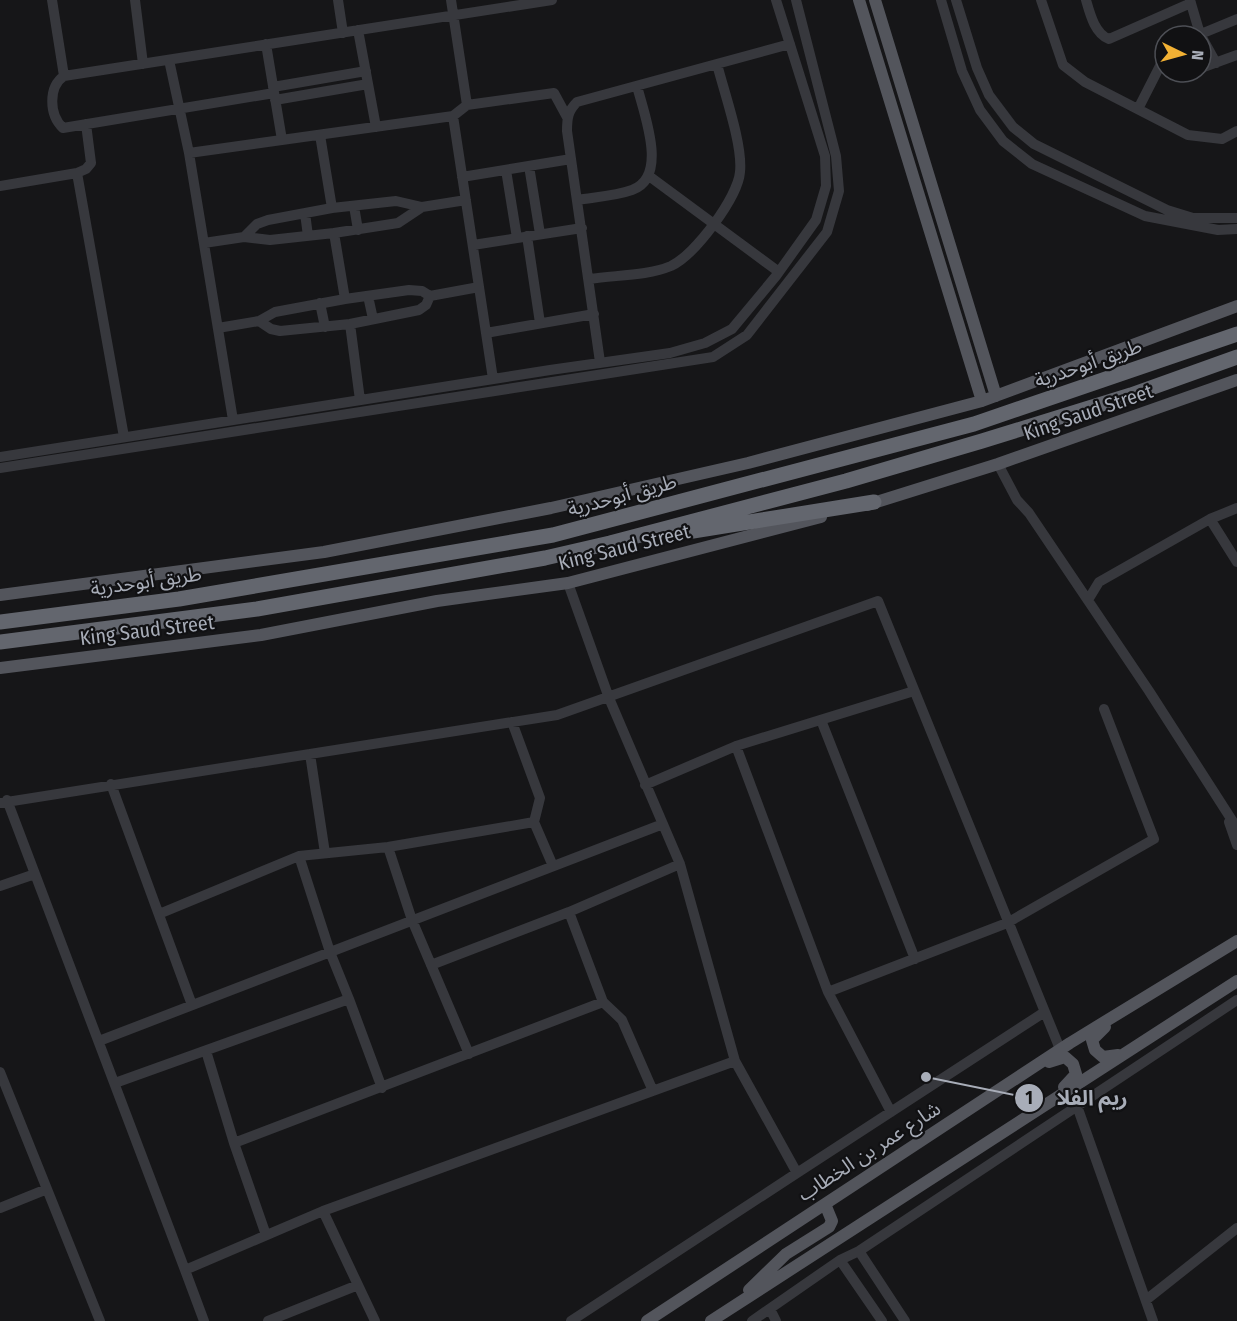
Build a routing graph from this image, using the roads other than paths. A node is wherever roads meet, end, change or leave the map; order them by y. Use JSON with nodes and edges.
{"nodes":[{"id":1,"x":52,"y":0,"type":"edge"},
{"id":2,"x":135,"y":0,"type":"edge"},
{"id":3,"x":338,"y":0,"type":"edge"},
{"id":4,"x":451,"y":0,"type":"edge"},
{"id":5,"x":552,"y":0,"type":"edge"},
{"id":6,"x":776,"y":0,"type":"edge"},
{"id":7,"x":796,"y":0,"type":"edge"},
{"id":8,"x":859,"y":0,"type":"edge"},
{"id":9,"x":874,"y":0,"type":"edge"},
{"id":10,"x":941,"y":0,"type":"edge"},
{"id":11,"x":956,"y":0,"type":"edge"},
{"id":12,"x":1041,"y":0,"type":"edge"},
{"id":13,"x":1086,"y":0,"type":"edge"},
{"id":14,"x":1190,"y":2,"type":"edge"},
{"id":15,"x":454,"y":15,"type":"junction"},
{"id":16,"x":1237,"y":19,"type":"edge"},
{"id":17,"x":1195,"y":24,"type":"edge"},
{"id":18,"x":1213,"y":29,"type":"edge"},
{"id":19,"x":358,"y":30,"type":"junction"},
{"id":20,"x":343,"y":33,"type":"junction"},
{"id":21,"x":790,"y":44,"type":"junction"},
{"id":22,"x":266,"y":45,"type":"junction"},
{"id":23,"x":1237,"y":55,"type":"edge"},
{"id":24,"x":1213,"y":58,"type":"edge"},
{"id":25,"x":169,"y":60,"type":"junction"},
{"id":26,"x":143,"y":63,"type":"junction"},
{"id":27,"x":1216,"y":63,"type":"junction"},
{"id":28,"x":717,"y":64,"type":"junction"},
{"id":29,"x":1213,"y":64,"type":"edge"},
{"id":30,"x":366,"y":71,"type":"junction"},
{"id":31,"x":64,"y":76,"type":"junction"},
{"id":32,"x":1153,"y":83,"type":"edge"},
{"id":33,"x":368,"y":84,"type":"junction"},
{"id":34,"x":637,"y":86,"type":"junction"},
{"id":35,"x":274,"y":93,"type":"junction"},
{"id":36,"x":467,"y":105,"type":"junction"},
{"id":37,"x":179,"y":108,"type":"junction"},
{"id":38,"x":1138,"y":109,"type":"junction"},
{"id":39,"x":453,"y":116,"type":"junction"},
{"id":40,"x":567,"y":117,"type":"junction"},
{"id":41,"x":86,"y":124,"type":"junction"},
{"id":42,"x":376,"y":127,"type":"junction"},
{"id":43,"x":1237,"y":131,"type":"edge"},
{"id":44,"x":320,"y":135,"type":"junction"},
{"id":45,"x":282,"y":140,"type":"junction"},
{"id":46,"x":189,"y":153,"type":"junction"},
{"id":47,"x":571,"y":159,"type":"junction"},
{"id":48,"x":529,"y":166,"type":"junction"},
{"id":49,"x":506,"y":170,"type":"junction"},
{"id":50,"x":77,"y":173,"type":"junction"},
{"id":51,"x":649,"y":176,"type":"junction"},
{"id":52,"x":462,"y":177,"type":"junction"},
{"id":53,"x":0,"y":186,"type":"edge"},
{"id":54,"x":466,"y":200,"type":"junction"},
{"id":55,"x":577,"y":200,"type":"junction"},
{"id":56,"x":354,"y":206,"type":"junction"},
{"id":57,"x":422,"y":207,"type":"junction"},
{"id":58,"x":332,"y":208,"type":"junction"},
{"id":59,"x":305,"y":213,"type":"junction"},
{"id":60,"x":1237,"y":219,"type":"edge"},
{"id":61,"x":714,"y":223,"type":"junction"},
{"id":62,"x":582,"y":228,"type":"junction"},
{"id":63,"x":1237,"y":229,"type":"edge"},
{"id":64,"x":358,"y":230,"type":"junction"},
{"id":65,"x":334,"y":233,"type":"junction"},
{"id":66,"x":540,"y":234,"type":"junction"},
{"id":67,"x":308,"y":236,"type":"junction"},
{"id":68,"x":244,"y":237,"type":"junction"},
{"id":69,"x":522,"y":237,"type":"junction"},
{"id":70,"x":204,"y":243,"type":"junction"},
{"id":71,"x":472,"y":245,"type":"junction"},
{"id":72,"x":779,"y":272,"type":"junction"},
{"id":73,"x":590,"y":279,"type":"junction"},
{"id":74,"x":479,"y":287,"type":"junction"},
{"id":75,"x":368,"y":296,"type":"junction"},
{"id":76,"x":430,"y":296,"type":"junction"},
{"id":77,"x":345,"y":299,"type":"junction"},
{"id":78,"x":320,"y":303,"type":"junction"},
{"id":79,"x":1237,"y":306,"type":"edge"},
{"id":80,"x":594,"y":314,"type":"junction"},
{"id":81,"x":373,"y":319,"type":"junction"},
{"id":82,"x":259,"y":321,"type":"junction"},
{"id":83,"x":540,"y":323,"type":"junction"},
{"id":84,"x":350,"y":324,"type":"junction"},
{"id":85,"x":325,"y":327,"type":"junction"},
{"id":86,"x":218,"y":328,"type":"junction"},
{"id":87,"x":486,"y":333,"type":"junction"},
{"id":88,"x":1237,"y":334,"type":"edge"},
{"id":89,"x":1237,"y":357,"type":"edge"},
{"id":90,"x":600,"y":362,"type":"junction"},
{"id":91,"x":493,"y":379,"type":"junction"},
{"id":92,"x":1237,"y":381,"type":"edge"},
{"id":93,"x":996,"y":396,"type":"junction"},
{"id":94,"x":360,"y":400,"type":"junction"},
{"id":95,"x":982,"y":401,"type":"junction"},
{"id":96,"x":233,"y":420,"type":"junction"},
{"id":97,"x":124,"y":437,"type":"junction"},
{"id":98,"x":0,"y":457,"type":"edge"},
{"id":99,"x":998,"y":464,"type":"junction"},
{"id":100,"x":0,"y":468,"type":"edge"},
{"id":101,"x":874,"y":502,"type":"junction"},
{"id":102,"x":1237,"y":508,"type":"edge"},
{"id":103,"x":1210,"y":519,"type":"junction"},
{"id":104,"x":610,"y":543,"type":"junction"},
{"id":105,"x":1237,"y":562,"type":"edge"},
{"id":106,"x":568,"y":583,"type":"junction"},
{"id":107,"x":0,"y":596,"type":"edge"},
{"id":108,"x":1088,"y":600,"type":"junction"},
{"id":109,"x":0,"y":622,"type":"edge"},
{"id":110,"x":2,"y":643,"type":"edge"},
{"id":111,"x":0,"y":668,"type":"edge"},
{"id":112,"x":914,"y":691,"type":"junction"},
{"id":113,"x":609,"y":698,"type":"junction"},
{"id":114,"x":1104,"y":709,"type":"dead end"},
{"id":115,"x":821,"y":720,"type":"junction"},
{"id":116,"x":512,"y":722,"type":"junction"},
{"id":117,"x":736,"y":746,"type":"junction"},
{"id":118,"x":310,"y":754,"type":"junction"},
{"id":119,"x":111,"y":784,"type":"junction"},
{"id":120,"x":645,"y":785,"type":"junction"},
{"id":121,"x":4,"y":802,"type":"edge"},
{"id":122,"x":1222,"y":802,"type":"junction"},
{"id":123,"x":534,"y":822,"type":"junction"},
{"id":124,"x":663,"y":824,"type":"junction"},
{"id":125,"x":1237,"y":828,"type":"edge"},
{"id":126,"x":1237,"y":845,"type":"edge"},
{"id":127,"x":388,"y":847,"type":"junction"},
{"id":128,"x":325,"y":853,"type":"junction"},
{"id":129,"x":299,"y":856,"type":"junction"},
{"id":130,"x":680,"y":864,"type":"junction"},
{"id":131,"x":554,"y":866,"type":"junction"},
{"id":132,"x":35,"y":874,"type":"junction"},
{"id":133,"x":0,"y":886,"type":"edge"},
{"id":134,"x":568,"y":912,"type":"junction"},
{"id":135,"x":159,"y":914,"type":"junction"},
{"id":136,"x":412,"y":920,"type":"junction"},
{"id":137,"x":1007,"y":923,"type":"junction"},
{"id":138,"x":1237,"y":941,"type":"edge"},
{"id":139,"x":330,"y":952,"type":"junction"},
{"id":140,"x":915,"y":958,"type":"junction"},
{"id":141,"x":431,"y":964,"type":"junction"},
{"id":142,"x":1237,"y":981,"type":"edge"},
{"id":143,"x":828,"y":992,"type":"junction"},
{"id":144,"x":349,"y":999,"type":"junction"},
{"id":145,"x":1139,"y":1000,"type":"junction"},
{"id":146,"x":1237,"y":1000,"type":"edge"},
{"id":147,"x":603,"y":1002,"type":"junction"},
{"id":148,"x":192,"y":1005,"type":"junction"},
{"id":149,"x":1043,"y":1012,"type":"junction"},
{"id":150,"x":1164,"y":1028,"type":"junction"},
{"id":151,"x":99,"y":1041,"type":"junction"},
{"id":152,"x":1060,"y":1049,"type":"junction"},
{"id":153,"x":206,"y":1051,"type":"junction"},
{"id":154,"x":469,"y":1054,"type":"junction"},
{"id":155,"x":735,"y":1061,"type":"junction"},
{"id":156,"x":0,"y":1072,"type":"edge"},
{"id":157,"x":115,"y":1083,"type":"junction"},
{"id":158,"x":1004,"y":1086,"type":"junction"},
{"id":159,"x":382,"y":1088,"type":"junction"},
{"id":160,"x":653,"y":1091,"type":"junction"},
{"id":161,"x":12,"y":1102,"type":"junction"},
{"id":162,"x":0,"y":1106,"type":"edge"},
{"id":163,"x":1077,"y":1106,"type":"junction"},
{"id":164,"x":891,"y":1112,"type":"junction"},
{"id":165,"x":1030,"y":1114,"type":"junction"},
{"id":166,"x":234,"y":1143,"type":"junction"},
{"id":167,"x":797,"y":1173,"type":"junction"},
{"id":168,"x":47,"y":1189,"type":"junction"},
{"id":169,"x":825,"y":1204,"type":"junction"},
{"id":170,"x":0,"y":1208,"type":"edge"},
{"id":171,"x":323,"y":1211,"type":"junction"},
{"id":172,"x":1237,"y":1228,"type":"edge"},
{"id":173,"x":266,"y":1235,"type":"junction"},
{"id":174,"x":859,"y":1251,"type":"junction"},
{"id":175,"x":840,"y":1260,"type":"junction"},
{"id":176,"x":185,"y":1270,"type":"junction"},
{"id":177,"x":358,"y":1285,"type":"junction"},
{"id":178,"x":1146,"y":1300,"type":"junction"},
{"id":179,"x":770,"y":1309,"type":"junction"},
{"id":180,"x":726,"y":1311,"type":"junction"},
{"id":181,"x":100,"y":1321,"type":"edge"},
{"id":182,"x":204,"y":1321,"type":"edge"},
{"id":183,"x":268,"y":1321,"type":"edge"},
{"id":184,"x":375,"y":1321,"type":"edge"},
{"id":185,"x":571,"y":1321,"type":"edge"},
{"id":186,"x":647,"y":1321,"type":"edge"},
{"id":187,"x":711,"y":1321,"type":"edge"},
{"id":188,"x":752,"y":1321,"type":"edge"},
{"id":189,"x":777,"y":1321,"type":"edge"},
{"id":190,"x":882,"y":1321,"type":"edge"},
{"id":191,"x":905,"y":1321,"type":"edge"},
{"id":192,"x":1153,"y":1321,"type":"edge"}],
"edges":[{"from":1,"to":31,"type":"street"},
{"from":2,"to":26,"type":"street"},
{"from":3,"to":20,"type":"street"},
{"from":4,"to":15,"type":"street"},
{"from":5,"to":15,"type":"street"},
{"from":6,"to":21,"type":"street"},
{"from":7,"to":100,"type":"street"},
{"from":8,"to":95,"type":"main road"},
{"from":9,"to":93,"type":"main road"},
{"from":10,"to":63,"type":"street"},
{"from":11,"to":60,"type":"street"},
{"from":12,"to":38,"type":"street"},
{"from":13,"to":14,"type":"street"},
{"from":14,"to":17,"type":"street"},
{"from":15,"to":19,"type":"street"},
{"from":15,"to":36,"type":"street"},
{"from":16,"to":18,"type":"street"},
{"from":19,"to":20,"type":"street"},
{"from":19,"to":30,"type":"street"},
{"from":20,"to":22,"type":"street"},
{"from":21,"to":28,"type":"street"},
{"from":21,"to":72,"type":"street"},
{"from":22,"to":25,"type":"street"},
{"from":22,"to":35,"type":"street"},
{"from":23,"to":27,"type":"street"},
{"from":24,"to":27,"type":"street"},
{"from":25,"to":26,"type":"street"},
{"from":25,"to":37,"type":"street"},
{"from":26,"to":31,"type":"street"},
{"from":27,"to":29,"type":"street"},
{"from":28,"to":34,"type":"street"},
{"from":28,"to":61,"type":"street"},
{"from":30,"to":33,"type":"street"},
{"from":30,"to":35,"type":"street"},
{"from":31,"to":41,"type":"street"},
{"from":32,"to":38,"type":"street"},
{"from":33,"to":35,"type":"street"},
{"from":33,"to":42,"type":"street"},
{"from":34,"to":40,"type":"street"},
{"from":34,"to":51,"type":"street"},
{"from":35,"to":37,"type":"street"},
{"from":35,"to":45,"type":"street"},
{"from":36,"to":39,"type":"street"},
{"from":36,"to":40,"type":"street"},
{"from":37,"to":41,"type":"street"},
{"from":37,"to":46,"type":"street"},
{"from":38,"to":43,"type":"street"},
{"from":39,"to":42,"type":"street"},
{"from":39,"to":52,"type":"street"},
{"from":40,"to":47,"type":"street"},
{"from":41,"to":50,"type":"street"},
{"from":42,"to":44,"type":"street"},
{"from":44,"to":45,"type":"street"},
{"from":44,"to":58,"type":"street"},
{"from":45,"to":46,"type":"street"},
{"from":46,"to":70,"type":"street"},
{"from":47,"to":48,"type":"street"},
{"from":47,"to":55,"type":"street"},
{"from":48,"to":49,"type":"street"},
{"from":48,"to":66,"type":"street"},
{"from":49,"to":52,"type":"street"},
{"from":49,"to":69,"type":"street"},
{"from":50,"to":53,"type":"street"},
{"from":50,"to":97,"type":"street"},
{"from":51,"to":55,"type":"street"},
{"from":51,"to":61,"type":"street"},
{"from":52,"to":54,"type":"street"},
{"from":54,"to":57,"type":"street"},
{"from":54,"to":71,"type":"street"},
{"from":55,"to":62,"type":"street"},
{"from":56,"to":57,"type":"street"},
{"from":56,"to":58,"type":"street"},
{"from":56,"to":64,"type":"street"},
{"from":57,"to":64,"type":"street"},
{"from":58,"to":59,"type":"street"},
{"from":59,"to":67,"type":"street"},
{"from":59,"to":68,"type":"street"},
{"from":61,"to":72,"type":"street"},
{"from":61,"to":73,"type":"street"},
{"from":62,"to":66,"type":"street"},
{"from":62,"to":73,"type":"street"},
{"from":64,"to":65,"type":"street"},
{"from":65,"to":67,"type":"street"},
{"from":65,"to":77,"type":"street"},
{"from":66,"to":69,"type":"street"},
{"from":67,"to":68,"type":"street"},
{"from":68,"to":70,"type":"street"},
{"from":69,"to":71,"type":"street"},
{"from":69,"to":83,"type":"street"},
{"from":70,"to":86,"type":"street"},
{"from":71,"to":74,"type":"street"},
{"from":72,"to":90,"type":"street"},
{"from":73,"to":80,"type":"street"},
{"from":74,"to":76,"type":"street"},
{"from":74,"to":87,"type":"street"},
{"from":75,"to":76,"type":"street"},
{"from":75,"to":77,"type":"street"},
{"from":75,"to":81,"type":"street"},
{"from":76,"to":81,"type":"street"},
{"from":77,"to":78,"type":"street"},
{"from":78,"to":82,"type":"street"},
{"from":78,"to":85,"type":"street"},
{"from":79,"to":93,"type":"main road"},
{"from":80,"to":83,"type":"street"},
{"from":80,"to":90,"type":"street"},
{"from":81,"to":84,"type":"street"},
{"from":82,"to":85,"type":"street"},
{"from":82,"to":86,"type":"street"},
{"from":83,"to":87,"type":"street"},
{"from":84,"to":85,"type":"street"},
{"from":84,"to":94,"type":"street"},
{"from":86,"to":96,"type":"street"},
{"from":87,"to":91,"type":"street"},
{"from":88,"to":109,"type":"highway","name":"طريق أبوحدرية"},
{"from":89,"to":104,"type":"highway"},
{"from":90,"to":91,"type":"street"},
{"from":91,"to":94,"type":"street"},
{"from":92,"to":99,"type":"main road","name":"King Saud Street"},
{"from":93,"to":95,"type":"main road"},
{"from":94,"to":96,"type":"street"},
{"from":95,"to":107,"type":"main road"},
{"from":96,"to":97,"type":"street"},
{"from":97,"to":98,"type":"street"},
{"from":99,"to":101,"type":"main road","name":"King Saud Street"},
{"from":99,"to":108,"type":"street"},
{"from":101,"to":104,"type":"highway"},
{"from":101,"to":106,"type":"main road","name":"King Saud Street"},
{"from":102,"to":103,"type":"street"},
{"from":103,"to":105,"type":"street"},
{"from":103,"to":108,"type":"street"},
{"from":104,"to":110,"type":"highway"},
{"from":106,"to":111,"type":"main road","name":"King Saud Street"},
{"from":106,"to":113,"type":"street"},
{"from":108,"to":122,"type":"street"},
{"from":112,"to":113,"type":"street"},
{"from":112,"to":115,"type":"street"},
{"from":112,"to":137,"type":"street"},
{"from":113,"to":116,"type":"street"},
{"from":113,"to":120,"type":"street"},
{"from":114,"to":137,"type":"street"},
{"from":115,"to":117,"type":"street"},
{"from":115,"to":140,"type":"street"},
{"from":116,"to":118,"type":"street"},
{"from":116,"to":123,"type":"street"},
{"from":117,"to":120,"type":"street"},
{"from":117,"to":143,"type":"street"},
{"from":118,"to":119,"type":"street"},
{"from":118,"to":128,"type":"street"},
{"from":119,"to":121,"type":"street"},
{"from":119,"to":135,"type":"street"},
{"from":120,"to":124,"type":"street"},
{"from":121,"to":132,"type":"street"},
{"from":122,"to":125,"type":"street"},
{"from":122,"to":126,"type":"street"},
{"from":123,"to":127,"type":"street"},
{"from":123,"to":131,"type":"street"},
{"from":124,"to":130,"type":"street"},
{"from":124,"to":131,"type":"street"},
{"from":127,"to":128,"type":"street"},
{"from":127,"to":136,"type":"street"},
{"from":128,"to":129,"type":"street"},
{"from":129,"to":135,"type":"street"},
{"from":129,"to":139,"type":"street"},
{"from":130,"to":134,"type":"street"},
{"from":130,"to":155,"type":"street"},
{"from":131,"to":136,"type":"street"},
{"from":132,"to":133,"type":"street"},
{"from":132,"to":151,"type":"street"},
{"from":134,"to":141,"type":"street"},
{"from":134,"to":147,"type":"street"},
{"from":135,"to":148,"type":"street"},
{"from":136,"to":139,"type":"street"},
{"from":136,"to":141,"type":"street"},
{"from":137,"to":140,"type":"street"},
{"from":137,"to":149,"type":"street"},
{"from":138,"to":145,"type":"main road","name":"شارع عمر بن الخطاب"},
{"from":139,"to":144,"type":"street"},
{"from":139,"to":148,"type":"street"},
{"from":140,"to":143,"type":"street"},
{"from":141,"to":154,"type":"street"},
{"from":142,"to":150,"type":"main road"},
{"from":143,"to":164,"type":"street"},
{"from":144,"to":153,"type":"street"},
{"from":144,"to":159,"type":"street"},
{"from":145,"to":150,"type":"main road"},
{"from":145,"to":152,"type":"main road","name":"شارع عمر بن الخطاب"},
{"from":146,"to":163,"type":"street"},
{"from":147,"to":154,"type":"street"},
{"from":147,"to":160,"type":"street"},
{"from":148,"to":151,"type":"street"},
{"from":149,"to":152,"type":"street"},
{"from":149,"to":164,"type":"street"},
{"from":150,"to":165,"type":"main road"},
{"from":151,"to":157,"type":"street"},
{"from":152,"to":158,"type":"main road","name":"شارع عمر بن الخطاب"},
{"from":153,"to":157,"type":"street"},
{"from":153,"to":166,"type":"street"},
{"from":154,"to":159,"type":"street"},
{"from":155,"to":160,"type":"street"},
{"from":155,"to":167,"type":"street"},
{"from":156,"to":161,"type":"street"},
{"from":157,"to":176,"type":"street"},
{"from":158,"to":165,"type":"main road"},
{"from":158,"to":169,"type":"main road","name":"شارع عمر بن الخطاب"},
{"from":159,"to":166,"type":"street"},
{"from":160,"to":171,"type":"street"},
{"from":161,"to":162,"type":"street"},
{"from":161,"to":168,"type":"street"},
{"from":163,"to":174,"type":"street"},
{"from":163,"to":178,"type":"street"},
{"from":164,"to":167,"type":"street"},
{"from":165,"to":180,"type":"main road"},
{"from":166,"to":173,"type":"street"},
{"from":167,"to":185,"type":"street"},
{"from":168,"to":170,"type":"street"},
{"from":168,"to":181,"type":"street"},
{"from":169,"to":180,"type":"main road"},
{"from":169,"to":186,"type":"main road","name":"شارع عمر بن الخطاب"},
{"from":171,"to":173,"type":"street"},
{"from":171,"to":177,"type":"street"},
{"from":172,"to":178,"type":"street"},
{"from":173,"to":176,"type":"street"},
{"from":174,"to":175,"type":"street"},
{"from":174,"to":191,"type":"street"},
{"from":175,"to":179,"type":"street"},
{"from":175,"to":190,"type":"street"},
{"from":176,"to":182,"type":"street"},
{"from":177,"to":183,"type":"street"},
{"from":177,"to":184,"type":"street"},
{"from":178,"to":192,"type":"street"},
{"from":179,"to":188,"type":"street"},
{"from":179,"to":189,"type":"street"},
{"from":180,"to":187,"type":"main road"}]}
